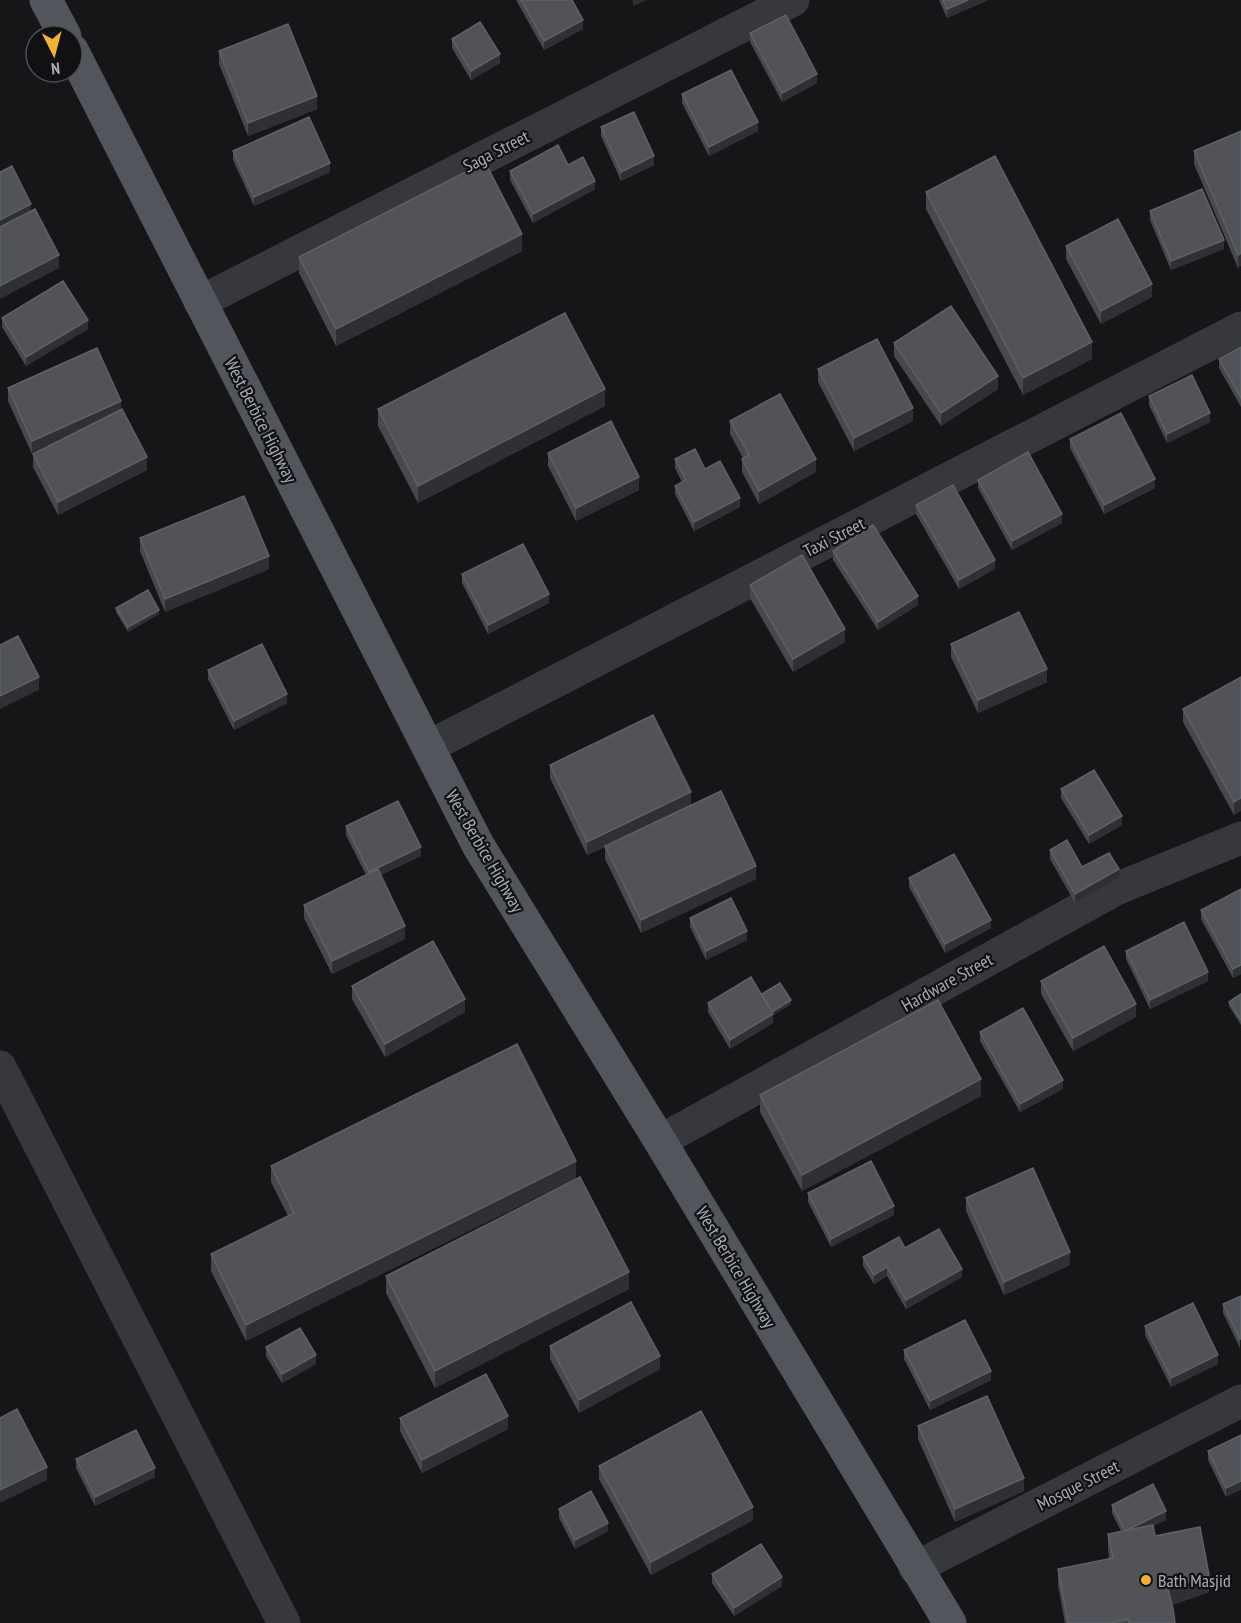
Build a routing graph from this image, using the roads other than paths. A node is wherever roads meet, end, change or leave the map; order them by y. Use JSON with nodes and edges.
{"nodes":[{"id":1,"x":46,"y":0,"type":"edge"},
{"id":2,"x":793,"y":0,"type":"edge"},
{"id":3,"x":59,"y":24,"type":"edge"},
{"id":4,"x":84,"y":74,"type":"edge"},
{"id":5,"x":200,"y":302,"type":"junction"},
{"id":6,"x":1241,"y":328,"type":"edge"},
{"id":7,"x":428,"y":747,"type":"junction"},
{"id":8,"x":1241,"y":838,"type":"edge"},
{"id":9,"x":0,"y":1067,"type":"edge"},
{"id":10,"x":660,"y":1141,"type":"junction"},
{"id":11,"x":1241,"y":1401,"type":"edge"},
{"id":12,"x":915,"y":1568,"type":"junction"},
{"id":13,"x":284,"y":1623,"type":"edge"},
{"id":14,"x":950,"y":1623,"type":"edge"}],
"edges":[{"from":1,"to":3,"type":"main road"},
{"from":2,"to":5,"type":"street","name":"Saga Street"},
{"from":4,"to":5,"type":"main road","name":"West Berbice Highway"},
{"from":5,"to":7,"type":"main road","name":"West Berbice Highway"},
{"from":6,"to":7,"type":"street","name":"Taxi Street"},
{"from":7,"to":10,"type":"main road","name":"West Berbice Highway"},
{"from":8,"to":10,"type":"street","name":"Hardware Street"},
{"from":9,"to":13,"type":"street"},
{"from":10,"to":12,"type":"main road","name":"West Berbice Highway"},
{"from":11,"to":12,"type":"street","name":"Mosque Street"},
{"from":12,"to":14,"type":"main road","name":"West Berbice Highway"}]}
